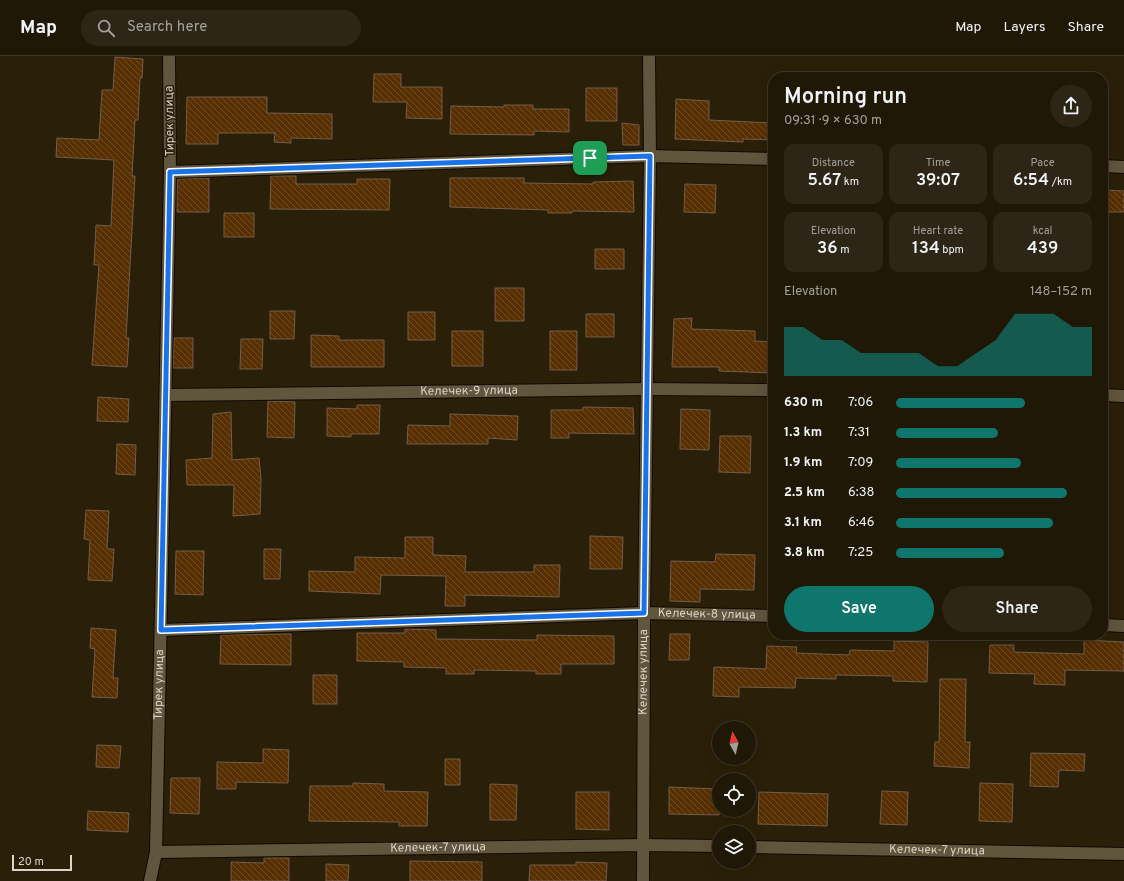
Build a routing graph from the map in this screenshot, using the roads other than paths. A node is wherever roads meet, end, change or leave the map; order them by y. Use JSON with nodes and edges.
{"nodes":[{"id":1,"x":169,"y":56,"type":"edge"},
{"id":2,"x":649,"y":56,"type":"edge"},
{"id":3,"x":650,"y":156,"type":"junction"},
{"id":4,"x":768,"y":159,"type":"edge"},
{"id":5,"x":1108,"y":166,"type":"edge"},
{"id":6,"x":1124,"y":167,"type":"edge"},
{"id":7,"x":170,"y":172,"type":"junction"},
{"id":8,"x":647,"y":389,"type":"junction"},
{"id":9,"x":768,"y":390,"type":"edge"},
{"id":10,"x":166,"y":395,"type":"junction"},
{"id":11,"x":1108,"y":395,"type":"edge"},
{"id":12,"x":1124,"y":396,"type":"edge"},
{"id":13,"x":644,"y":613,"type":"junction"},
{"id":14,"x":768,"y":616,"type":"edge"},
{"id":15,"x":1108,"y":625,"type":"edge"},
{"id":16,"x":1124,"y":626,"type":"edge"},
{"id":17,"x":161,"y":630,"type":"junction"},
{"id":18,"x":644,"y":845,"type":"junction"},
{"id":19,"x":712,"y":846,"type":"edge"},
{"id":20,"x":756,"y":847,"type":"edge"},
{"id":21,"x":156,"y":852,"type":"junction"},
{"id":22,"x":1124,"y":854,"type":"edge"},
{"id":23,"x":150,"y":881,"type":"edge"},
{"id":24,"x":643,"y":881,"type":"edge"}],
"edges":[{"from":1,"to":7,"type":"street","name":"Тирек улица"},
{"from":2,"to":3,"type":"street","name":"Келечек улица"},
{"from":3,"to":4,"type":"street"},
{"from":3,"to":7,"type":"street"},
{"from":3,"to":8,"type":"street","name":"Келечек улица"},
{"from":5,"to":6,"type":"street"},
{"from":7,"to":10,"type":"street","name":"Тирек улица"},
{"from":8,"to":9,"type":"street","name":"Келечек-9 улица"},
{"from":8,"to":10,"type":"street","name":"Келечек-9 улица"},
{"from":8,"to":13,"type":"street","name":"Келечек улица"},
{"from":10,"to":17,"type":"street","name":"Тирек улица"},
{"from":11,"to":12,"type":"street"},
{"from":13,"to":14,"type":"street","name":"Келечек-8 улица"},
{"from":13,"to":17,"type":"street","name":"Келечек-8 улица"},
{"from":13,"to":18,"type":"street","name":"Келечек улица"},
{"from":15,"to":16,"type":"street"},
{"from":17,"to":21,"type":"street","name":"Тирек улица"},
{"from":18,"to":19,"type":"street","name":"Келечек-7 улица"},
{"from":18,"to":21,"type":"street","name":"Келечек-7 улица"},
{"from":18,"to":24,"type":"street","name":"Келечек улица"},
{"from":20,"to":22,"type":"street","name":"Келечек-7 улица"},
{"from":21,"to":23,"type":"street","name":"Тирек улица"}]}
